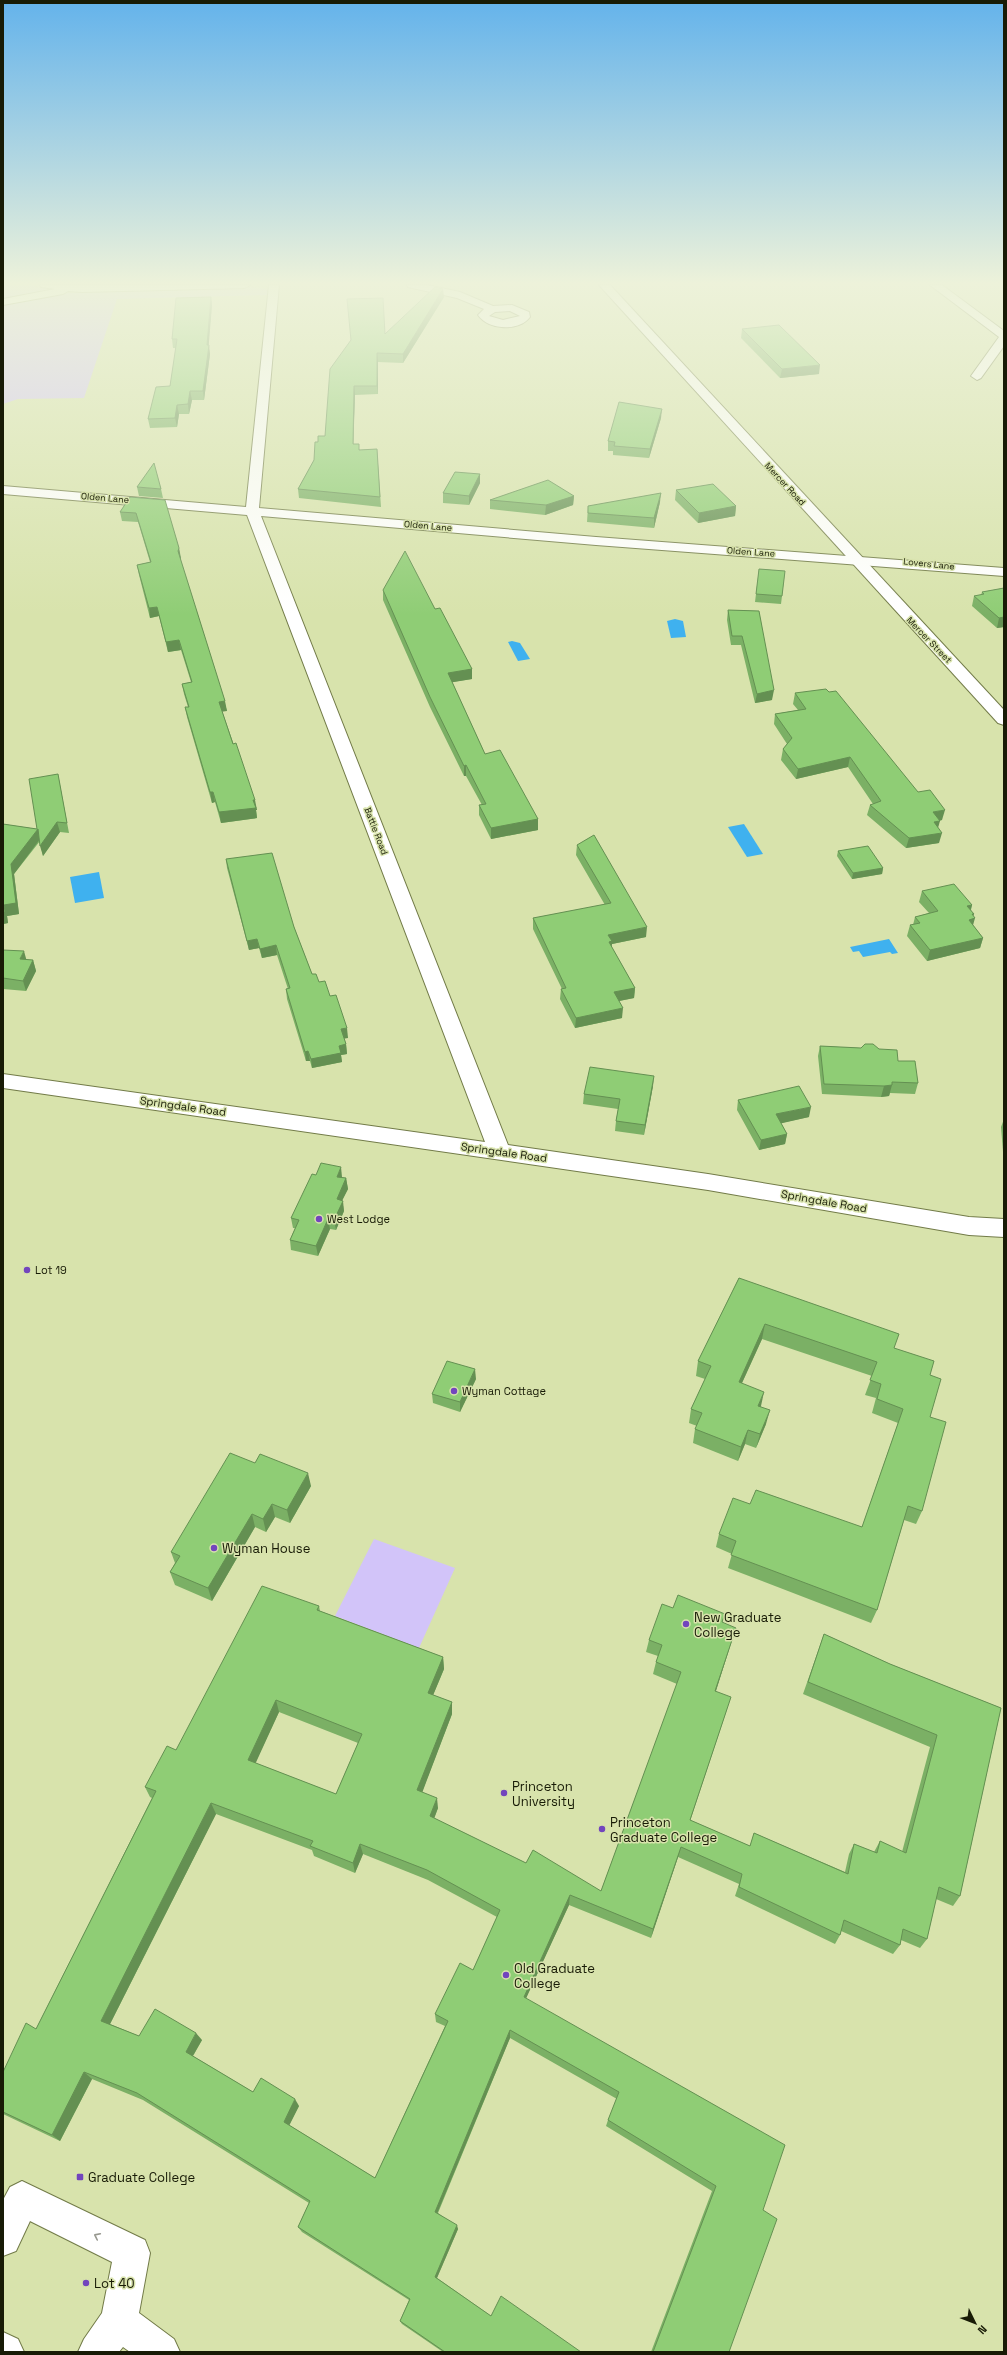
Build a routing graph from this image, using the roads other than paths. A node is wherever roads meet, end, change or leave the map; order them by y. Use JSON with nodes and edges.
{"nodes":[{"id":1,"x":263,"y":395,"type":"edge"},
{"id":2,"x":704,"y":395,"type":"edge"},
{"id":3,"x":3,"y":490,"type":"edge"},
{"id":4,"x":252,"y":511,"type":"junction"},
{"id":5,"x":854,"y":559,"type":"junction"},
{"id":6,"x":1004,"y":572,"type":"edge"},
{"id":7,"x":1004,"y":720,"type":"edge"},
{"id":8,"x":3,"y":1081,"type":"edge"},
{"id":9,"x":499,"y":1151,"type":"junction"},
{"id":10,"x":1004,"y":1228,"type":"edge"},
{"id":11,"x":3,"y":2238,"type":"edge"},
{"id":12,"x":119,"y":2321,"type":"junction"},
{"id":13,"x":97,"y":2352,"type":"edge"},
{"id":14,"x":161,"y":2352,"type":"edge"}],
"edges":[{"from":1,"to":4,"type":"street"},
{"from":2,"to":5,"type":"street","name":"Mercer Road"},
{"from":3,"to":4,"type":"street","name":"Olden Lane"},
{"from":4,"to":5,"type":"street","name":"Olden Lane"},
{"from":4,"to":9,"type":"street","name":"Battle Road"},
{"from":5,"to":6,"type":"street","name":"Lovers Lane"},
{"from":5,"to":7,"type":"street","name":"Mercer Street"},
{"from":8,"to":9,"type":"street","name":"Springdale Road"},
{"from":9,"to":10,"type":"street","name":"Springdale Road"},
{"from":12,"to":11,"type":"street","one_way":true},
{"from":12,"to":13,"type":"street"},
{"from":12,"to":14,"type":"street"}]}
